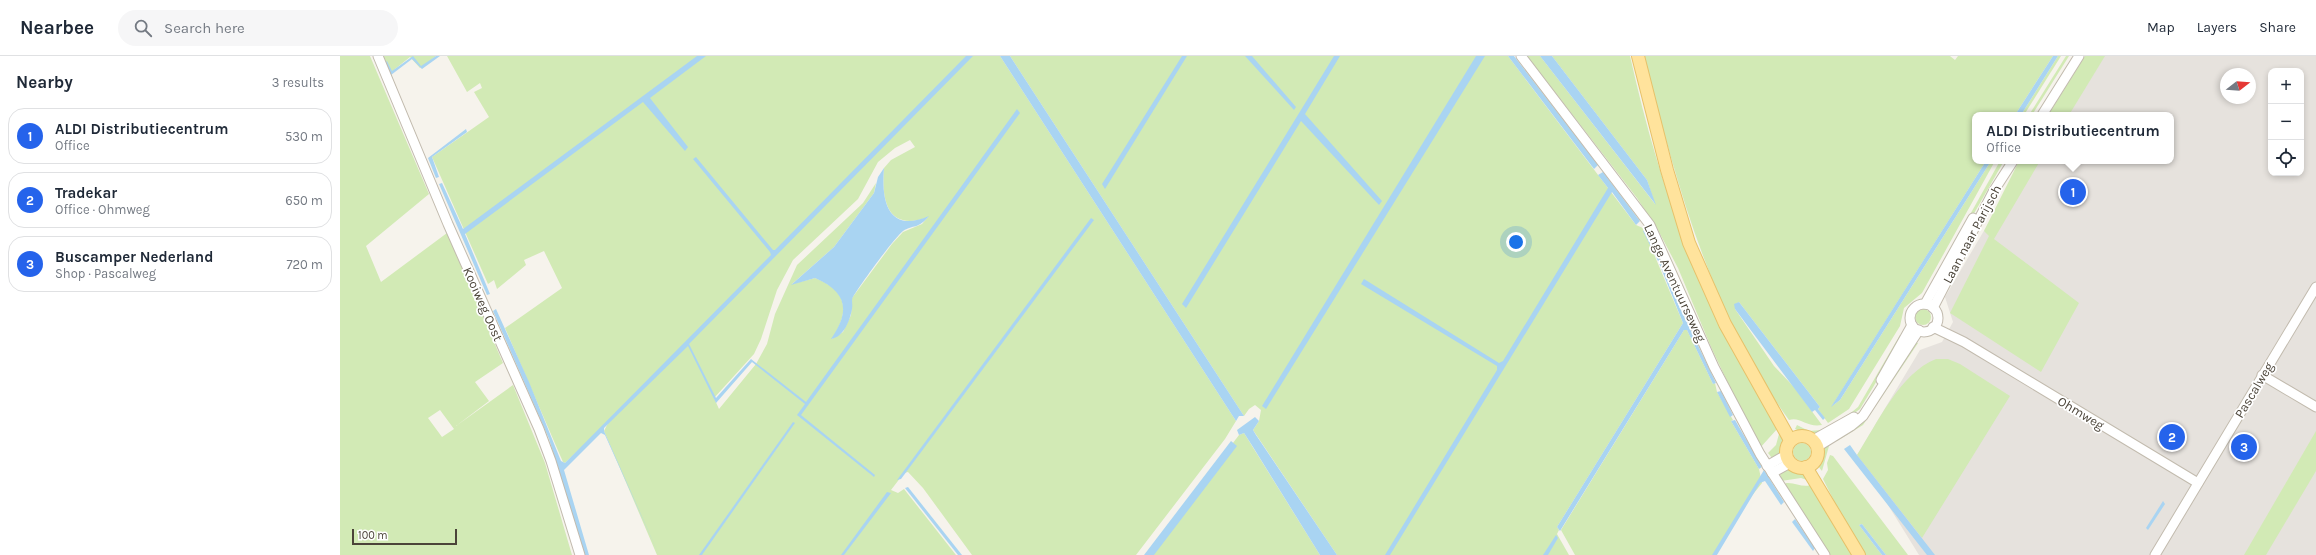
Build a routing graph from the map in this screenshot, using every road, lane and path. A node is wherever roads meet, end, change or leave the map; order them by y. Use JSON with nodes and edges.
{"nodes":[{"id":1,"x":378,"y":56,"type":"edge"},
{"id":2,"x":1521,"y":56,"type":"edge"},
{"id":3,"x":1638,"y":56,"type":"edge"},
{"id":4,"x":2073,"y":56,"type":"edge"},
{"id":5,"x":2079,"y":56,"type":"edge"},
{"id":6,"x":2037,"y":112,"type":"edge"},
{"id":7,"x":2044,"y":112,"type":"edge"},
{"id":8,"x":2004,"y":164,"type":"edge"},
{"id":9,"x":2011,"y":164,"type":"edge"},
{"id":10,"x":2316,"y":287,"type":"edge"},
{"id":11,"x":1929,"y":306,"type":"junction"},
{"id":12,"x":1935,"y":324,"type":"junction"},
{"id":13,"x":1916,"y":328,"type":"junction"},
{"id":14,"x":2262,"y":375,"type":"junction"},
{"id":15,"x":2316,"y":407,"type":"edge"},
{"id":16,"x":1794,"y":438,"type":"junction"},
{"id":17,"x":1815,"y":444,"type":"junction"},
{"id":18,"x":1788,"y":459,"type":"junction"},
{"id":19,"x":1809,"y":465,"type":"junction"},
{"id":20,"x":1769,"y":469,"type":"junction"},
{"id":21,"x":2198,"y":483,"type":"junction"},
{"id":22,"x":580,"y":555,"type":"edge"},
{"id":23,"x":1825,"y":555,"type":"edge"},
{"id":24,"x":1859,"y":555,"type":"edge"},
{"id":25,"x":2155,"y":555,"type":"edge"}],
"edges":[{"from":1,"to":22,"type":"street","name":"Kooiweg Oost"},
{"from":2,"to":20,"type":"street","name":"Lange Aventuurseweg"},
{"from":3,"to":16,"type":"main road"},
{"from":4,"to":6,"type":"street"},
{"from":5,"to":7,"type":"street"},
{"from":8,"to":11,"type":"street","name":"Laan naar Parijsch"},
{"from":9,"to":11,"type":"street","name":"Laan naar Parijsch"},
{"from":10,"to":14,"type":"street","name":"Pascalweg"},
{"from":11,"to":12,"type":"street"},
{"from":11,"to":13,"type":"street"},
{"from":12,"to":13,"type":"street"},
{"from":12,"to":21,"type":"street","name":"Ohmweg"},
{"from":13,"to":17,"type":"street"},
{"from":14,"to":15,"type":"street"},
{"from":14,"to":21,"type":"street","name":"Pascalweg"},
{"from":16,"to":17,"type":"main road"},
{"from":16,"to":18,"type":"main road"},
{"from":17,"to":19,"type":"main road"},
{"from":18,"to":19,"type":"main road"},
{"from":18,"to":20,"type":"street"},
{"from":19,"to":24,"type":"main road"},
{"from":20,"to":23,"type":"street","name":"Lange Aventuurseweg"},
{"from":21,"to":25,"type":"street","name":"Pascalweg"}]}
